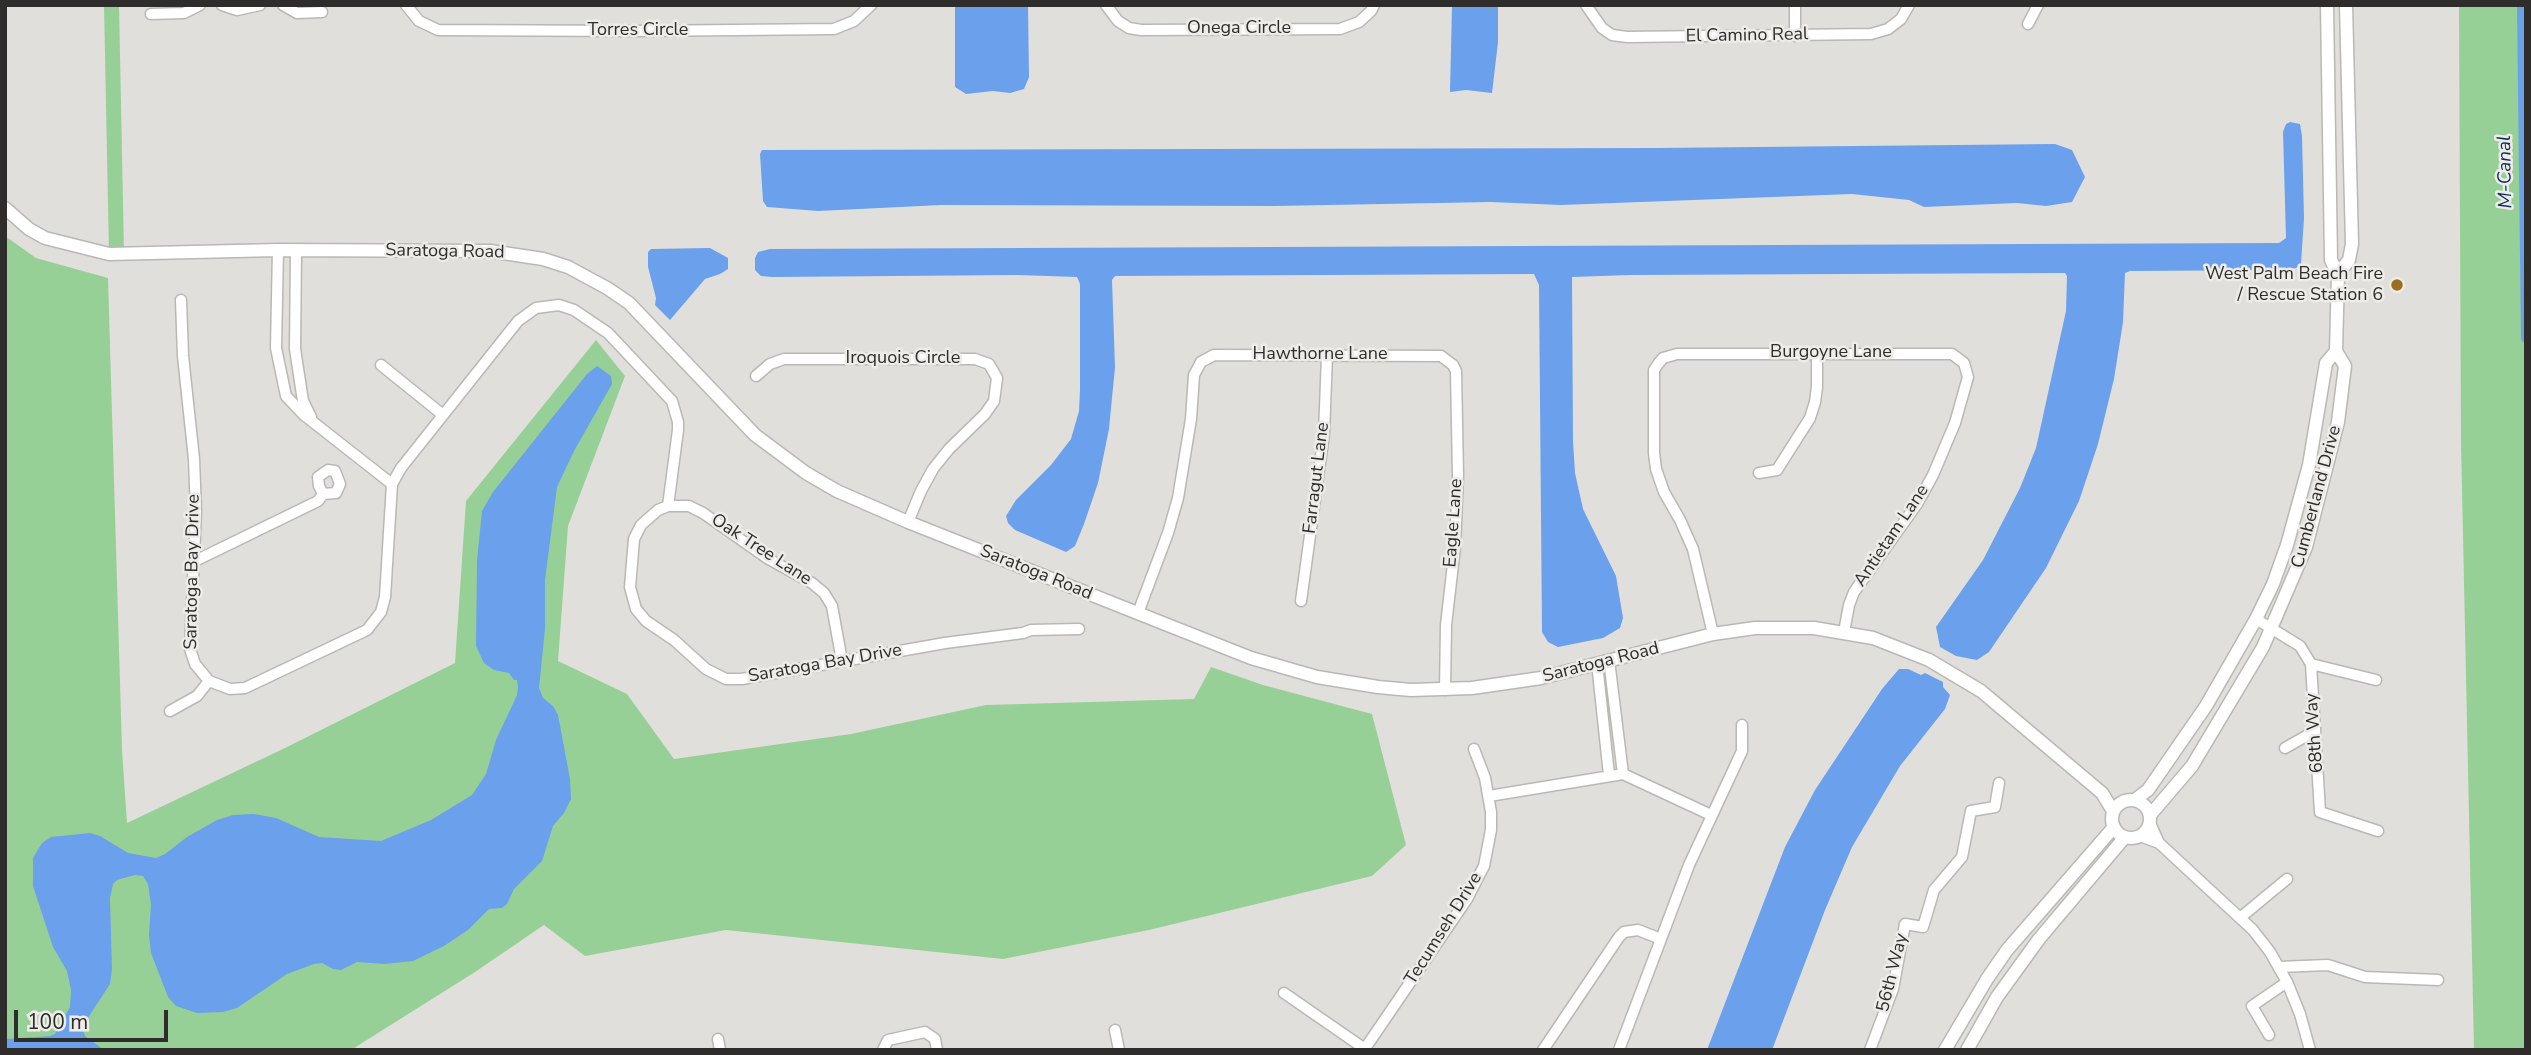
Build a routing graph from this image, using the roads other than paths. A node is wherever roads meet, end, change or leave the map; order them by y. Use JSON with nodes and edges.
{"nodes":[{"id":1,"x":200,"y":5,"type":"edge"},
{"id":2,"x":222,"y":5,"type":"edge"},
{"id":3,"x":260,"y":5,"type":"edge"},
{"id":4,"x":283,"y":5,"type":"edge"},
{"id":5,"x":406,"y":5,"type":"edge"},
{"id":6,"x":871,"y":5,"type":"edge"},
{"id":7,"x":1106,"y":5,"type":"edge"},
{"id":8,"x":1374,"y":5,"type":"edge"},
{"id":9,"x":1586,"y":5,"type":"edge"},
{"id":10,"x":1795,"y":5,"type":"edge"},
{"id":11,"x":1909,"y":5,"type":"edge"},
{"id":12,"x":2038,"y":5,"type":"edge"},
{"id":13,"x":2328,"y":5,"type":"edge"},
{"id":14,"x":2346,"y":5,"type":"edge"},
{"id":15,"x":322,"y":12,"type":"dead end"},
{"id":16,"x":151,"y":14,"type":"dead end"},
{"id":17,"x":2028,"y":24,"type":"dead end"},
{"id":18,"x":1795,"y":36,"type":"junction"},
{"id":19,"x":5,"y":208,"type":"edge"},
{"id":20,"x":278,"y":250,"type":"junction"},
{"id":21,"x":296,"y":251,"type":"junction"},
{"id":22,"x":2338,"y":274,"type":"junction"},
{"id":23,"x":181,"y":300,"type":"dead end"},
{"id":24,"x":2336,"y":351,"type":"junction"},
{"id":25,"x":1817,"y":353,"type":"junction"},
{"id":26,"x":1327,"y":355,"type":"junction"},
{"id":27,"x":1448,"y":359,"type":"joint"},
{"id":28,"x":1964,"y":363,"type":"joint"},
{"id":29,"x":381,"y":365,"type":"dead end"},
{"id":30,"x":756,"y":376,"type":"dead end"},
{"id":31,"x":443,"y":415,"type":"junction"},
{"id":32,"x":312,"y":419,"type":"junction"},
{"id":33,"x":1759,"y":473,"type":"dead end"},
{"id":34,"x":392,"y":484,"type":"junction"},
{"id":35,"x":323,"y":494,"type":"dead end"},
{"id":36,"x":668,"y":506,"type":"junction"},
{"id":37,"x":908,"y":522,"type":"junction"},
{"id":38,"x":195,"y":561,"type":"junction"},
{"id":39,"x":1301,"y":601,"type":"dead end"},
{"id":40,"x":1138,"y":613,"type":"junction"},
{"id":41,"x":2256,"y":619,"type":"junction"},
{"id":42,"x":2271,"y":628,"type":"junction"},
{"id":43,"x":1079,"y":629,"type":"dead end"},
{"id":44,"x":1844,"y":632,"type":"junction"},
{"id":45,"x":1713,"y":634,"type":"junction"},
{"id":46,"x":842,"y":661,"type":"junction"},
{"id":47,"x":1603,"y":662,"type":"junction"},
{"id":48,"x":2311,"y":664,"type":"junction"},
{"id":49,"x":2376,"y":680,"type":"dead end"},
{"id":50,"x":209,"y":681,"type":"junction"},
{"id":51,"x":1445,"y":690,"type":"junction"},
{"id":52,"x":170,"y":711,"type":"dead end"},
{"id":53,"x":1742,"y":725,"type":"dead end"},
{"id":54,"x":2315,"y":731,"type":"junction"},
{"id":55,"x":2285,"y":748,"type":"dead end"},
{"id":56,"x":1474,"y":749,"type":"dead end"},
{"id":57,"x":1623,"y":774,"type":"junction"},
{"id":58,"x":1609,"y":775,"type":"junction"},
{"id":59,"x":1999,"y":783,"type":"dead end"},
{"id":60,"x":2102,"y":793,"type":"junction"},
{"id":61,"x":1489,"y":796,"type":"junction"},
{"id":62,"x":2130,"y":800,"type":"junction"},
{"id":63,"x":2113,"y":811,"type":"junction"},
{"id":64,"x":1711,"y":815,"type":"junction"},
{"id":65,"x":2150,"y":818,"type":"junction"},
{"id":66,"x":2114,"y":827,"type":"junction"},
{"id":67,"x":2378,"y":831,"type":"dead end"},
{"id":68,"x":2140,"y":836,"type":"junction"},
{"id":69,"x":2125,"y":837,"type":"junction"},
{"id":70,"x":2159,"y":843,"type":"junction"},
{"id":71,"x":2287,"y":879,"type":"dead end"},
{"id":72,"x":2241,"y":917,"type":"junction"},
{"id":73,"x":1661,"y":939,"type":"junction"},
{"id":74,"x":2279,"y":967,"type":"junction"},
{"id":75,"x":2438,"y":979,"type":"dead end"},
{"id":76,"x":2287,"y":982,"type":"junction"},
{"id":77,"x":1284,"y":993,"type":"dead end"},
{"id":78,"x":1115,"y":1030,"type":"dead end"},
{"id":79,"x":2269,"y":1035,"type":"dead end"},
{"id":80,"x":1365,"y":1049,"type":"edge"},
{"id":81,"x":1873,"y":1049,"type":"edge"},
{"id":82,"x":883,"y":1050,"type":"edge"},
{"id":83,"x":937,"y":1050,"type":"edge"},
{"id":84,"x":1119,"y":1050,"type":"edge"},
{"id":85,"x":1543,"y":1050,"type":"edge"},
{"id":86,"x":1619,"y":1050,"type":"edge"},
{"id":87,"x":1945,"y":1050,"type":"edge"},
{"id":88,"x":1967,"y":1050,"type":"edge"},
{"id":89,"x":2309,"y":1050,"type":"edge"}],
"edges":[{"from":1,"to":16,"type":"street"},
{"from":2,"to":3,"type":"street"},
{"from":4,"to":15,"type":"street"},
{"from":5,"to":6,"type":"street","name":"Torres Circle"},
{"from":7,"to":8,"type":"street","name":"Onega Circle"},
{"from":9,"to":18,"type":"street","name":"El Camino Real"},
{"from":10,"to":18,"type":"street"},
{"from":11,"to":18,"type":"street","name":"El Camino Real"},
{"from":12,"to":17,"type":"street"},
{"from":13,"to":22,"type":"street","name":"Cumberland Drive"},
{"from":14,"to":22,"type":"street","name":"Cumberland Drive"},
{"from":19,"to":20,"type":"street","name":"Saratoga Road"},
{"from":20,"to":21,"type":"street","name":"Saratoga Road"},
{"from":20,"to":32,"type":"street"},
{"from":21,"to":32,"type":"street"},
{"from":21,"to":37,"type":"street","name":"Saratoga Road"},
{"from":22,"to":24,"type":"street","name":"Cumberland Drive"},
{"from":23,"to":38,"type":"street","name":"Saratoga Bay Drive"},
{"from":24,"to":41,"type":"street","name":"Cumberland Drive"},
{"from":24,"to":42,"type":"street","name":"Cumberland Drive"},
{"from":25,"to":28,"type":"street","name":"Burgoyne Lane"},
{"from":25,"to":33,"type":"street"},
{"from":25,"to":45,"type":"street","name":"Burgoyne Lane"},
{"from":26,"to":27,"type":"street","name":"Hawthorne Lane"},
{"from":26,"to":39,"type":"street","name":"Farragut Lane"},
{"from":26,"to":40,"type":"street","name":"Hawthorne Lane"},
{"from":27,"to":51,"type":"street","name":"Eagle Lane"},
{"from":28,"to":44,"type":"street","name":"Antietam Lane"},
{"from":29,"to":31,"type":"street"},
{"from":30,"to":37,"type":"street","name":"Iroquois Circle"},
{"from":31,"to":34,"type":"street"},
{"from":31,"to":36,"type":"street"},
{"from":32,"to":34,"type":"street"},
{"from":34,"to":50,"type":"street"},
{"from":35,"to":38,"type":"street"},
{"from":36,"to":46,"type":"street","name":"Oak Tree Lane"},
{"from":36,"to":46,"type":"street","name":"Saratoga Bay Drive"},
{"from":37,"to":40,"type":"street","name":"Saratoga Road"},
{"from":38,"to":50,"type":"street","name":"Saratoga Bay Drive"},
{"from":40,"to":51,"type":"street","name":"Saratoga Road"},
{"from":41,"to":42,"type":"street"},
{"from":41,"to":62,"type":"street","name":"Cumberland Drive"},
{"from":42,"to":48,"type":"street"},
{"from":42,"to":65,"type":"street","name":"Cumberland Drive"},
{"from":43,"to":46,"type":"street","name":"Saratoga Bay Drive"},
{"from":44,"to":45,"type":"street","name":"Saratoga Road"},
{"from":44,"to":60,"type":"street","name":"Saratoga Road"},
{"from":45,"to":47,"type":"street","name":"Saratoga Road"},
{"from":47,"to":51,"type":"street","name":"Saratoga Road"},
{"from":47,"to":57,"type":"street"},
{"from":47,"to":58,"type":"street"},
{"from":48,"to":49,"type":"street"},
{"from":48,"to":54,"type":"street","name":"68th Way"},
{"from":50,"to":52,"type":"street"},
{"from":53,"to":64,"type":"street"},
{"from":54,"to":55,"type":"street"},
{"from":54,"to":67,"type":"street","name":"68th Way"},
{"from":56,"to":61,"type":"street","name":"Tecumseh Drive"},
{"from":57,"to":58,"type":"street"},
{"from":57,"to":64,"type":"street"},
{"from":58,"to":61,"type":"street"},
{"from":59,"to":81,"type":"street","name":"56th Way"},
{"from":60,"to":62,"type":"street","name":"Saratoga Road"},
{"from":60,"to":63,"type":"street","name":"Saratoga Road"},
{"from":61,"to":80,"type":"street","name":"Tecumseh Drive"},
{"from":62,"to":63,"type":"street","name":"Cumberland Drive"},
{"from":62,"to":65,"type":"street"},
{"from":63,"to":66,"type":"street"},
{"from":64,"to":73,"type":"street"},
{"from":65,"to":68,"type":"street","name":"Cumberland Drive"},
{"from":65,"to":70,"type":"street"},
{"from":66,"to":69,"type":"street"},
{"from":66,"to":87,"type":"street"},
{"from":68,"to":69,"type":"street"},
{"from":68,"to":70,"type":"street"},
{"from":69,"to":88,"type":"street"},
{"from":70,"to":72,"type":"street"},
{"from":71,"to":72,"type":"street"},
{"from":72,"to":74,"type":"street"},
{"from":73,"to":85,"type":"street"},
{"from":73,"to":86,"type":"street"},
{"from":74,"to":75,"type":"street"},
{"from":74,"to":76,"type":"street"},
{"from":76,"to":79,"type":"street"},
{"from":76,"to":89,"type":"street"},
{"from":77,"to":80,"type":"street"},
{"from":78,"to":84,"type":"street"},
{"from":82,"to":83,"type":"street"}]}
